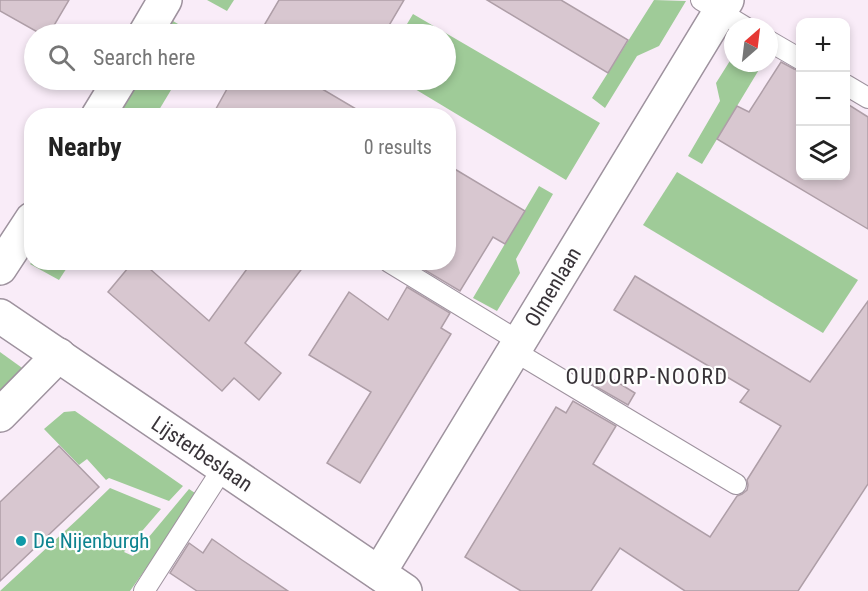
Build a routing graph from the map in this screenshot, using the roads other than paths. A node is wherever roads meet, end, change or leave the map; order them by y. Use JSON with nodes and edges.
{"nodes":[{"id":1,"x":165,"y":0,"type":"edge"},
{"id":2,"x":723,"y":10,"type":"edge"},
{"id":3,"x":151,"y":24,"type":"edge"},
{"id":4,"x":778,"y":45,"type":"edge"},
{"id":5,"x":796,"y":56,"type":"edge"},
{"id":6,"x":850,"y":87,"type":"edge"},
{"id":7,"x":114,"y":90,"type":"edge"},
{"id":8,"x":868,"y":98,"type":"edge"},
{"id":9,"x":103,"y":108,"type":"edge"},
{"id":10,"x":24,"y":231,"type":"edge"},
{"id":11,"x":0,"y":268,"type":"edge"},
{"id":12,"x":401,"y":270,"type":"edge"},
{"id":13,"x":0,"y":316,"type":"edge"},
{"id":14,"x":517,"y":346,"type":"junction"},
{"id":15,"x":59,"y":355,"type":"junction"},
{"id":16,"x":0,"y":415,"type":"edge"},
{"id":17,"x":223,"y":468,"type":"junction"},
{"id":18,"x":736,"y":484,"type":"dead end"},
{"id":19,"x":392,"y":582,"type":"edge"},
{"id":20,"x":144,"y":591,"type":"edge"}],
"edges":[{"from":1,"to":3,"type":"street"},
{"from":2,"to":14,"type":"street","name":"Olmenlaan"},
{"from":4,"to":5,"type":"lane"},
{"from":6,"to":8,"type":"lane"},
{"from":7,"to":9,"type":"street"},
{"from":10,"to":11,"type":"street"},
{"from":12,"to":14,"type":"lane"},
{"from":13,"to":15,"type":"street","name":"Lijsterbeslaan"},
{"from":14,"to":18,"type":"lane"},
{"from":14,"to":19,"type":"street","name":"Olmenlaan"},
{"from":15,"to":16,"type":"street"},
{"from":15,"to":17,"type":"street","name":"Lijsterbeslaan"},
{"from":17,"to":19,"type":"street","name":"Lijsterbeslaan"},
{"from":17,"to":20,"type":"lane"}]}
